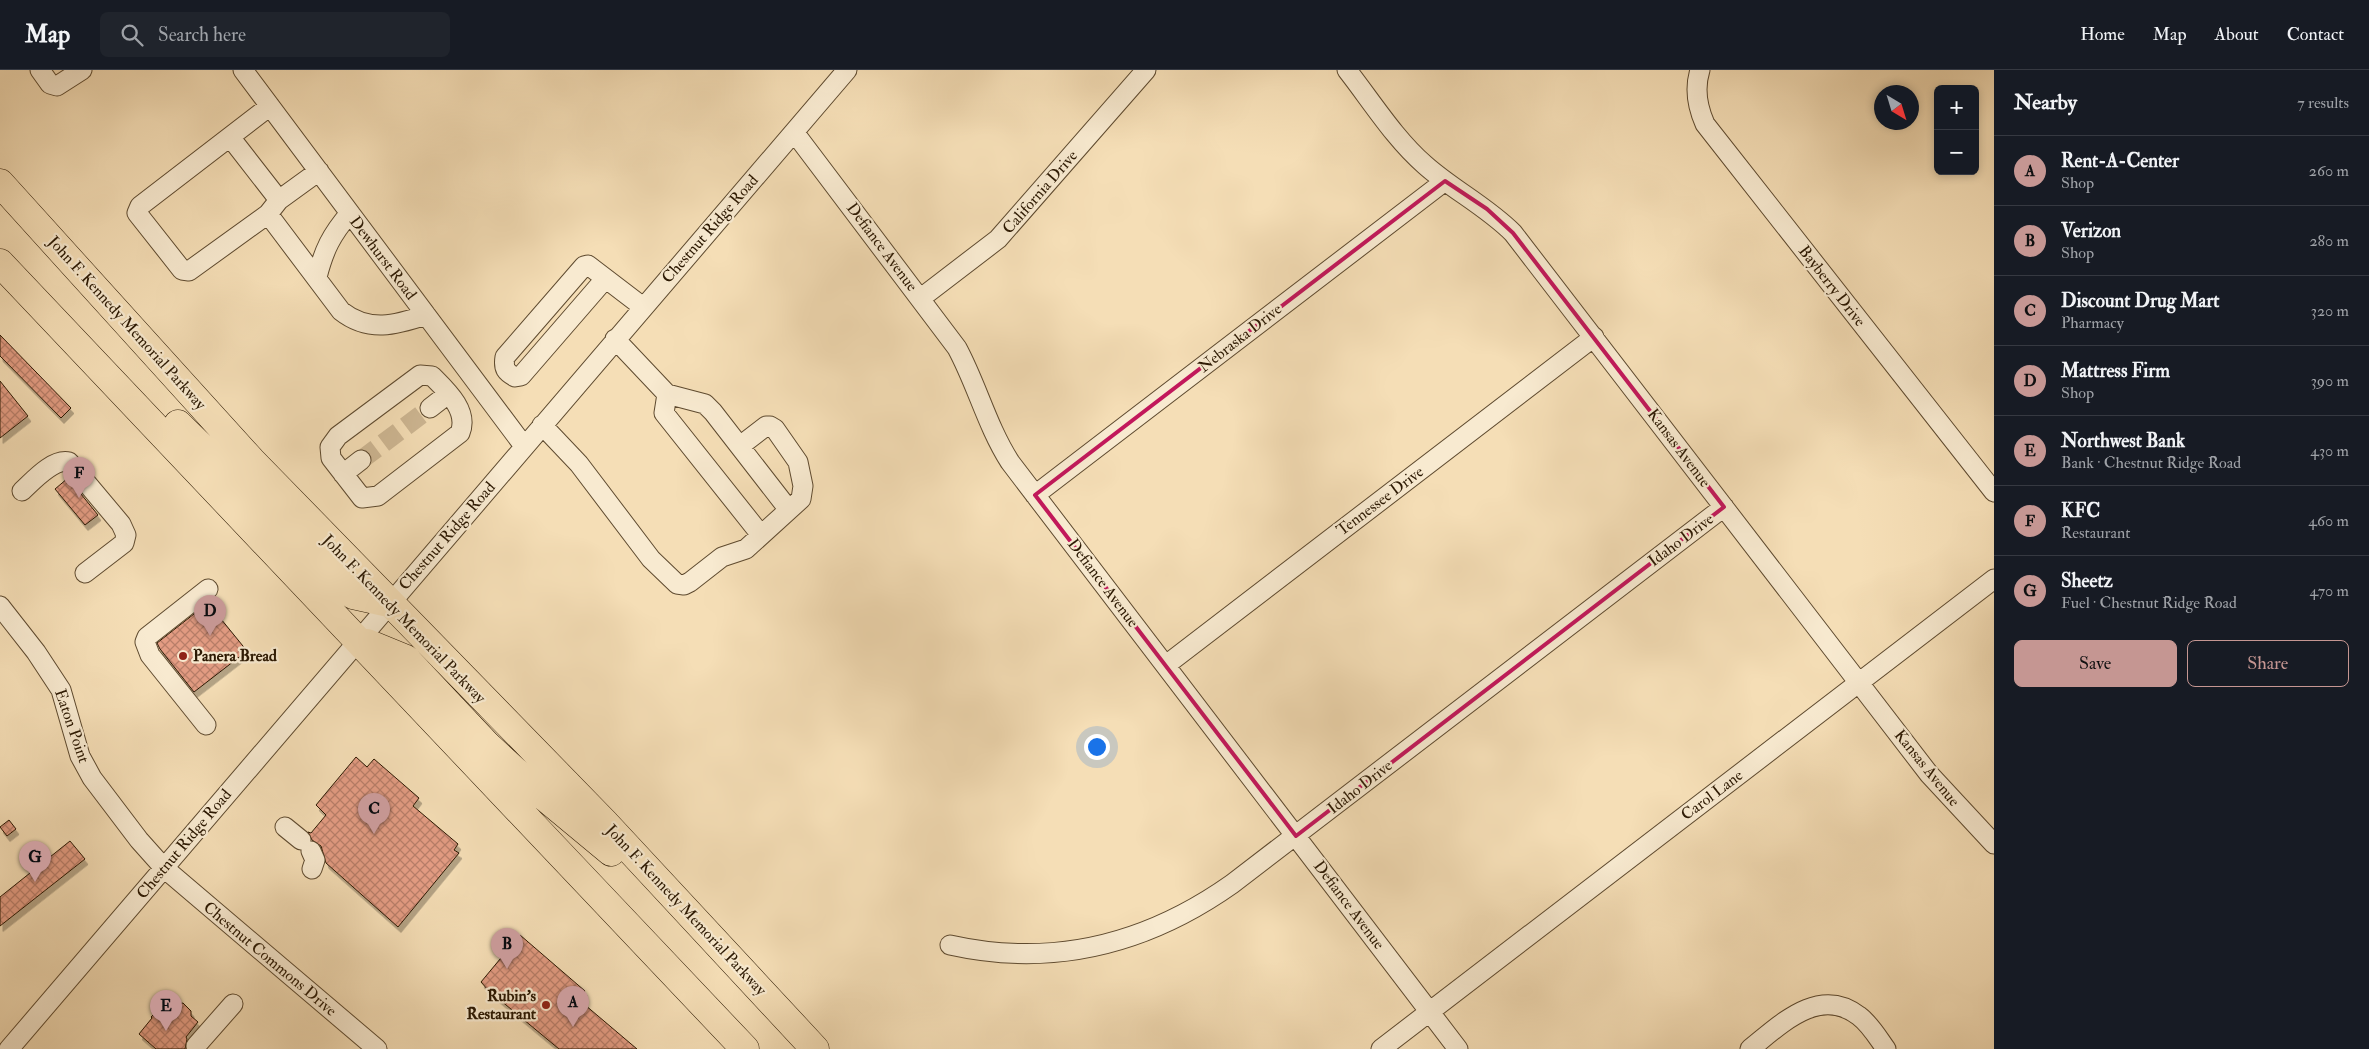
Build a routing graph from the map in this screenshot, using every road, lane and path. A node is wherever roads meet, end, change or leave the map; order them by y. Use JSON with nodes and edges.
{"nodes":[{"id":1,"x":40,"y":70,"type":"edge"},
{"id":2,"x":82,"y":70,"type":"edge"},
{"id":3,"x":243,"y":70,"type":"edge"},
{"id":4,"x":847,"y":70,"type":"edge"},
{"id":5,"x":1146,"y":70,"type":"edge"},
{"id":6,"x":1347,"y":70,"type":"edge"},
{"id":7,"x":1700,"y":70,"type":"edge"},
{"id":8,"x":270,"y":106,"type":"junction"},
{"id":9,"x":794,"y":132,"type":"junction"},
{"id":10,"x":230,"y":136,"type":"junction"},
{"id":11,"x":319,"y":171,"type":"junction"},
{"id":12,"x":1444,"y":182,"type":"junction"},
{"id":13,"x":0,"y":183,"type":"edge"},
{"id":14,"x":274,"y":207,"type":"junction"},
{"id":15,"x":350,"y":213,"type":"junction"},
{"id":16,"x":5,"y":269,"type":"edge"},
{"id":17,"x":317,"y":278,"type":"junction"},
{"id":18,"x":921,"y":298,"type":"junction"},
{"id":19,"x":643,"y":307,"type":"junction"},
{"id":20,"x":426,"y":315,"type":"junction"},
{"id":21,"x":1594,"y":337,"type":"junction"},
{"id":22,"x":615,"y":340,"type":"junction"},
{"id":23,"x":467,"y":370,"type":"junction"},
{"id":24,"x":446,"y":391,"type":"junction"},
{"id":25,"x":667,"y":394,"type":"junction"},
{"id":26,"x":486,"y":395,"type":"junction"},
{"id":27,"x":430,"y":408,"type":"tunnel mouth"},
{"id":28,"x":542,"y":425,"type":"junction"},
{"id":29,"x":524,"y":446,"type":"junction"},
{"id":30,"x":740,"y":446,"type":"junction"},
{"id":31,"x":361,"y":460,"type":"tunnel mouth"},
{"id":32,"x":343,"y":474,"type":"junction"},
{"id":33,"x":22,"y":491,"type":"dead end"},
{"id":34,"x":1994,"y":492,"type":"edge"},
{"id":35,"x":1035,"y":495,"type":"junction"},
{"id":36,"x":1724,"y":507,"type":"junction"},
{"id":37,"x":788,"y":510,"type":"junction"},
{"id":38,"x":761,"y":535,"type":"junction"},
{"id":39,"x":85,"y":573,"type":"dead end"},
{"id":40,"x":1994,"y":579,"type":"edge"},
{"id":41,"x":208,"y":589,"type":"dead end"},
{"id":42,"x":389,"y":603,"type":"junction"},
{"id":43,"x":0,"y":606,"type":"edge"},
{"id":44,"x":358,"y":639,"type":"junction"},
{"id":45,"x":1166,"y":666,"type":"junction"},
{"id":46,"x":1859,"y":682,"type":"junction"},
{"id":47,"x":206,"y":725,"type":"dead end"},
{"id":48,"x":285,"y":827,"type":"dead end"},
{"id":49,"x":1296,"y":836,"type":"junction"},
{"id":50,"x":1994,"y":844,"type":"edge"},
{"id":51,"x":308,"y":853,"type":"dead end"},
{"id":52,"x":164,"y":868,"type":"junction"},
{"id":53,"x":950,"y":945,"type":"dead end"},
{"id":54,"x":736,"y":964,"type":"junction"},
{"id":55,"x":232,"y":1004,"type":"dead end"},
{"id":56,"x":1433,"y":1016,"type":"junction"},
{"id":57,"x":196,"y":1046,"type":"dead end"},
{"id":58,"x":9,"y":1049,"type":"edge"},
{"id":59,"x":377,"y":1049,"type":"edge"},
{"id":60,"x":745,"y":1049,"type":"edge"},
{"id":61,"x":814,"y":1049,"type":"edge"},
{"id":62,"x":1380,"y":1049,"type":"edge"},
{"id":63,"x":1458,"y":1049,"type":"edge"},
{"id":64,"x":1750,"y":1049,"type":"edge"},
{"id":65,"x":1886,"y":1049,"type":"edge"}],
"edges":[{"from":1,"to":2,"type":"street"},
{"from":3,"to":8,"type":"street","name":"Dewhurst Road"},
{"from":4,"to":9,"type":"street","name":"Chestnut Ridge Road"},
{"from":5,"to":18,"type":"street","name":"California Drive"},
{"from":6,"to":12,"type":"street","name":"Kansas Avenue"},
{"from":7,"to":34,"type":"street","name":"Bayberry Drive"},
{"from":8,"to":10,"type":"street"},
{"from":8,"to":11,"type":"street","name":"Dewhurst Road"},
{"from":9,"to":18,"type":"street","name":"Defiance Avenue"},
{"from":9,"to":19,"type":"street","name":"Chestnut Ridge Road"},
{"from":10,"to":14,"type":"street"},
{"from":10,"to":14,"type":"street"},
{"from":11,"to":14,"type":"street"},
{"from":11,"to":15,"type":"street","name":"Dewhurst Road"},
{"from":12,"to":21,"type":"street","name":"Kansas Avenue"},
{"from":12,"to":35,"type":"street","name":"Nebraska Drive"},
{"from":13,"to":42,"type":"highway","name":"John F. Kennedy Memorial Parkway"},
{"from":14,"to":17,"type":"street"},
{"from":15,"to":17,"type":"street"},
{"from":15,"to":20,"type":"street","name":"Dewhurst Road"},
{"from":16,"to":42,"type":"highway"},
{"from":16,"to":44,"type":"highway"},
{"from":17,"to":20,"type":"street"},
{"from":18,"to":35,"type":"street","name":"Defiance Avenue"},
{"from":19,"to":22,"type":"street","name":"Chestnut Ridge Road"},
{"from":19,"to":26,"type":"street"},
{"from":20,"to":23,"type":"street","name":"Dewhurst Road"},
{"from":21,"to":36,"type":"street","name":"Kansas Avenue"},
{"from":21,"to":45,"type":"street","name":"Tennessee Drive"},
{"from":22,"to":25,"type":"street"},
{"from":22,"to":28,"type":"street","name":"Chestnut Ridge Road"},
{"from":23,"to":24,"type":"street"},
{"from":23,"to":26,"type":"street","name":"Dewhurst Road"},
{"from":24,"to":27,"type":"street"},
{"from":24,"to":32,"type":"street"},
{"from":24,"to":32,"type":"street"},
{"from":25,"to":30,"type":"street"},
{"from":25,"to":38,"type":"street"},
{"from":26,"to":29,"type":"street","name":"Dewhurst Road"},
{"from":28,"to":29,"type":"street","name":"Chestnut Ridge Road"},
{"from":28,"to":38,"type":"street"},
{"from":29,"to":42,"type":"street","name":"Chestnut Ridge Road"},
{"from":30,"to":37,"type":"street"},
{"from":30,"to":37,"type":"street"},
{"from":31,"to":32,"type":"street"},
{"from":33,"to":39,"type":"street"},
{"from":35,"to":45,"type":"street","name":"Defiance Avenue"},
{"from":36,"to":46,"type":"street","name":"Kansas Avenue"},
{"from":36,"to":49,"type":"street","name":"Idaho Drive"},
{"from":37,"to":38,"type":"street"},
{"from":40,"to":46,"type":"street","name":"Carol Lane"},
{"from":41,"to":47,"type":"street"},
{"from":42,"to":44,"type":"street","name":"Chestnut Ridge Road"},
{"from":42,"to":54,"type":"highway","name":"John F. Kennedy Memorial Parkway"},
{"from":43,"to":52,"type":"street","name":"Eaton Point"},
{"from":44,"to":52,"type":"street","name":"Chestnut Ridge Road"},
{"from":44,"to":54,"type":"highway"},
{"from":44,"to":60,"type":"highway"},
{"from":45,"to":49,"type":"street","name":"Defiance Avenue"},
{"from":46,"to":50,"type":"street","name":"Kansas Avenue"},
{"from":46,"to":56,"type":"street","name":"Carol Lane"},
{"from":48,"to":51,"type":"street"},
{"from":49,"to":53,"type":"street","name":"Idaho Drive"},
{"from":49,"to":56,"type":"street","name":"Defiance Avenue"},
{"from":52,"to":58,"type":"street","name":"Chestnut Ridge Road"},
{"from":52,"to":59,"type":"street","name":"Chestnut Commons Drive"},
{"from":54,"to":61,"type":"highway","name":"John F. Kennedy Memorial Parkway"},
{"from":55,"to":57,"type":"street"},
{"from":56,"to":62,"type":"street","name":"Carol Lane"},
{"from":56,"to":63,"type":"street","name":"Defiance Avenue"},
{"from":64,"to":65,"type":"street"}]}
